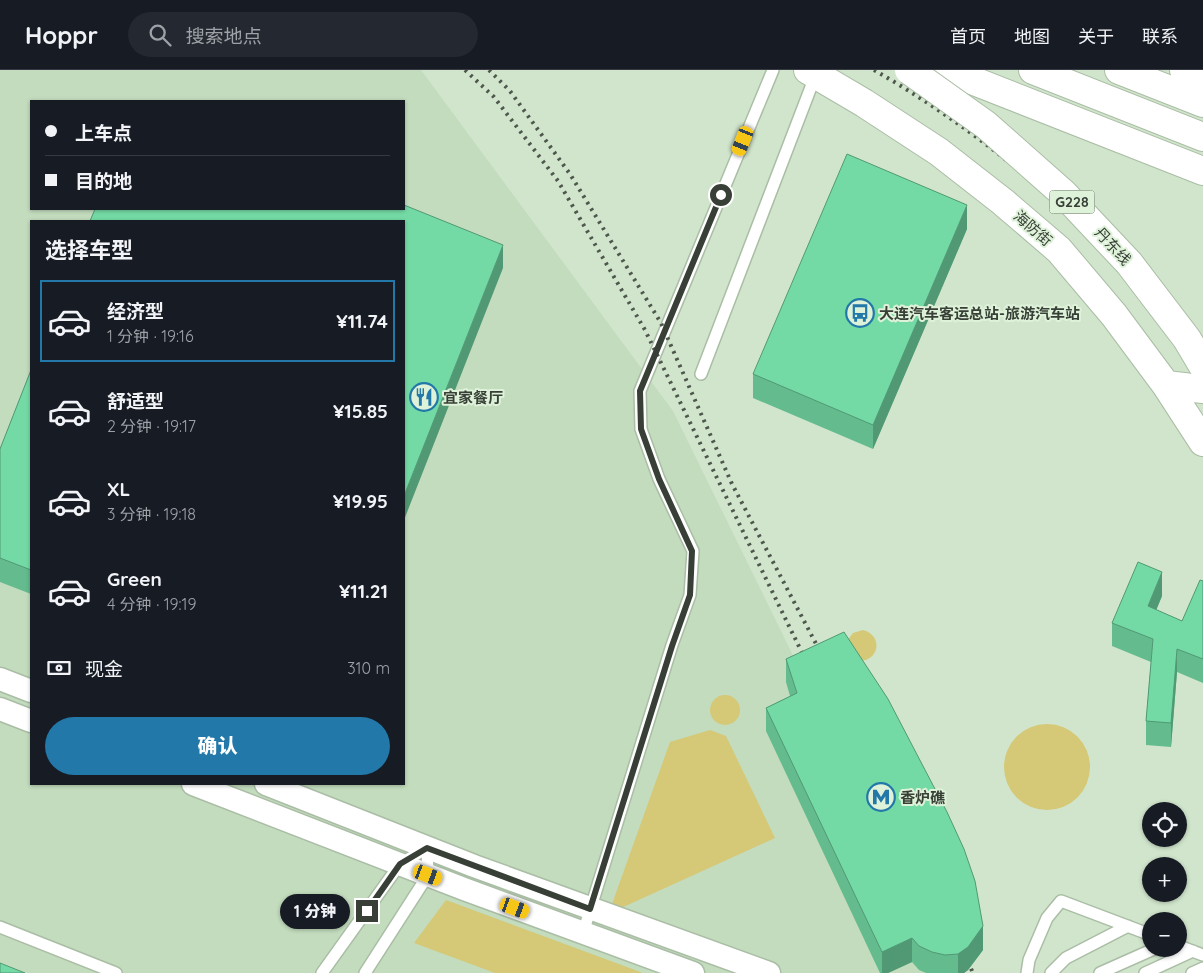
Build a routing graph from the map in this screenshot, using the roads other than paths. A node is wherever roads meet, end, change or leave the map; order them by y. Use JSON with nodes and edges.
{"nodes":[{"id":1,"x":772,"y":70,"type":"edge"},
{"id":2,"x":909,"y":70,"type":"edge"},
{"id":3,"x":946,"y":70,"type":"edge"},
{"id":4,"x":1033,"y":70,"type":"edge"},
{"id":5,"x":1119,"y":70,"type":"edge"},
{"id":6,"x":1184,"y":70,"type":"edge"},
{"id":7,"x":812,"y":72,"type":"edge"},
{"id":8,"x":1203,"y":77,"type":"edge"},
{"id":9,"x":1203,"y":103,"type":"edge"},
{"id":10,"x":1203,"y":136,"type":"edge"},
{"id":11,"x":1203,"y":171,"type":"edge"},
{"id":12,"x":1203,"y":366,"type":"edge"},
{"id":13,"x":701,"y":374,"type":"dead end"},
{"id":14,"x":1166,"y":385,"type":"junction"},
{"id":15,"x":1203,"y":389,"type":"edge"},
{"id":16,"x":1203,"y":442,"type":"edge"},
{"id":17,"x":0,"y":679,"type":"edge"},
{"id":18,"x":30,"y":691,"type":"edge"},
{"id":19,"x":0,"y":709,"type":"edge"},
{"id":20,"x":30,"y":721,"type":"edge"},
{"id":21,"x":196,"y":785,"type":"edge"},
{"id":22,"x":269,"y":785,"type":"edge"},
{"id":23,"x":427,"y":848,"type":"junction"},
{"id":24,"x":400,"y":864,"type":"junction"},
{"id":25,"x":428,"y":875,"type":"junction"},
{"id":26,"x":590,"y":909,"type":"junction"},
{"id":27,"x":1128,"y":926,"type":"junction"},
{"id":28,"x":0,"y":927,"type":"edge"},
{"id":29,"x":1142,"y":931,"type":"edge"},
{"id":30,"x":583,"y":933,"type":"junction"},
{"id":31,"x":1198,"y":953,"type":"edge"},
{"id":32,"x":1142,"y":954,"type":"edge"},
{"id":33,"x":1203,"y":968,"type":"edge"},
{"id":34,"x":116,"y":973,"type":"edge"},
{"id":35,"x":322,"y":973,"type":"edge"},
{"id":36,"x":364,"y":973,"type":"edge"},
{"id":37,"x":693,"y":973,"type":"edge"},
{"id":38,"x":769,"y":973,"type":"edge"},
{"id":39,"x":1027,"y":973,"type":"edge"},
{"id":40,"x":1051,"y":973,"type":"edge"},
{"id":41,"x":1100,"y":973,"type":"edge"},
{"id":42,"x":1145,"y":973,"type":"edge"},
{"id":43,"x":1192,"y":973,"type":"edge"}],
"edges":[{"from":1,"to":26,"type":"lane"},
{"from":2,"to":12,"type":"main road","name":"丹东线","number":"G228","bridge":true},
{"from":3,"to":11,"type":"main road"},
{"from":4,"to":10,"type":"main road"},
{"from":5,"to":9,"type":"main road"},
{"from":6,"to":8,"type":"main road"},
{"from":7,"to":13,"type":"lane"},
{"from":7,"to":14,"type":"main road","name":"海防街"},
{"from":14,"to":15,"type":"main road"},
{"from":14,"to":16,"type":"main road","name":"海防街"},
{"from":17,"to":18,"type":"street"},
{"from":19,"to":20,"type":"street"},
{"from":21,"to":24,"type":"street"},
{"from":22,"to":23,"type":"street"},
{"from":23,"to":24,"type":"lane"},
{"from":23,"to":25,"type":"lane"},
{"from":23,"to":26,"type":"street"},
{"from":24,"to":25,"type":"street"},
{"from":24,"to":35,"type":"lane"},
{"from":25,"to":30,"type":"street"},
{"from":25,"to":36,"type":"lane"},
{"from":26,"to":30,"type":"lane"},
{"from":26,"to":38,"type":"street"},
{"from":27,"to":29,"type":"lane"},
{"from":27,"to":39,"type":"lane"},
{"from":27,"to":40,"type":"lane"},
{"from":28,"to":34,"type":"lane"},
{"from":30,"to":37,"type":"street"},
{"from":31,"to":42,"type":"lane"},
{"from":32,"to":41,"type":"lane"},
{"from":33,"to":43,"type":"lane"}]}
